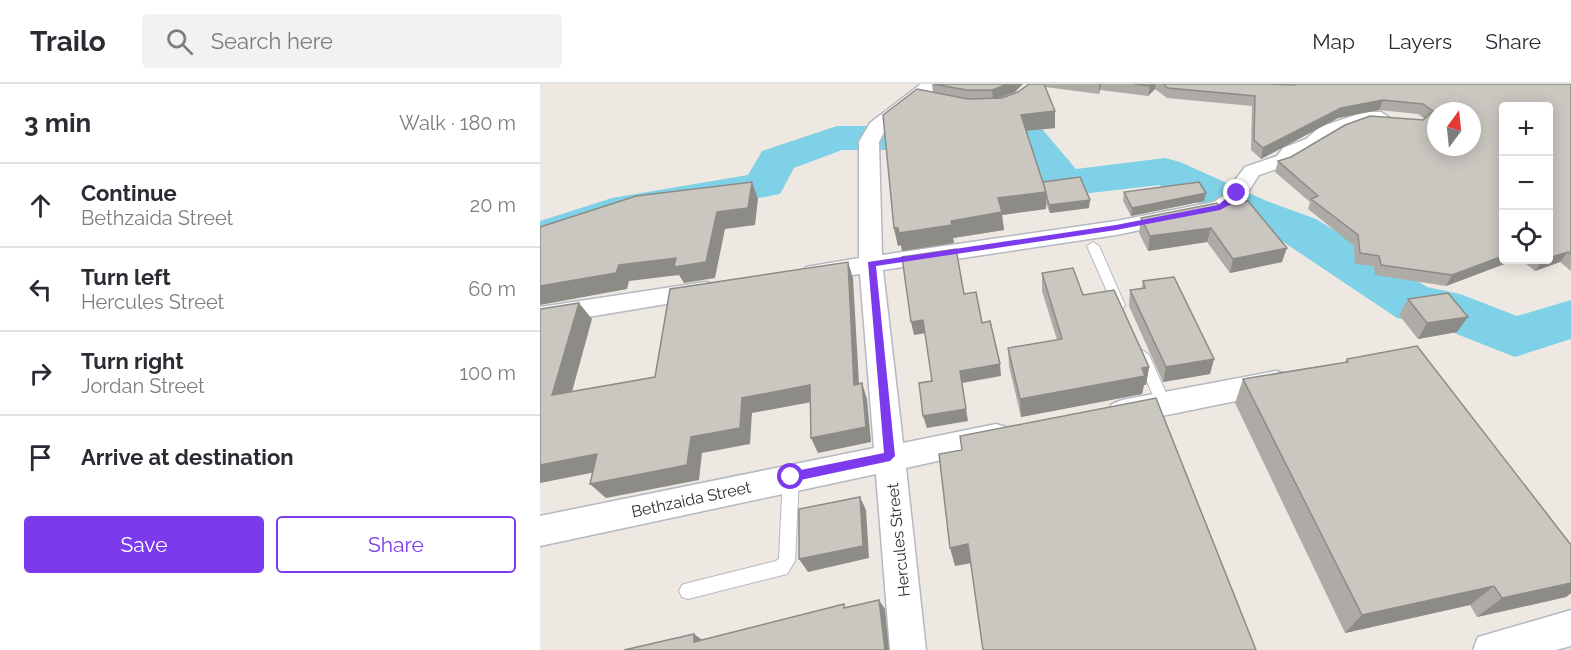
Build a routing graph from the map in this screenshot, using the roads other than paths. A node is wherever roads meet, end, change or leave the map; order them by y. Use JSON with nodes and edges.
{"nodes":[{"id":1,"x":933,"y":92,"type":"edge"},
{"id":2,"x":1397,"y":120,"type":"edge"},
{"id":3,"x":1093,"y":246,"type":"dead end"},
{"id":4,"x":871,"y":264,"type":"junction"},
{"id":5,"x":788,"y":277,"type":"edge"},
{"id":6,"x":729,"y":286,"type":"edge"},
{"id":7,"x":540,"y":316,"type":"edge"},
{"id":8,"x":1125,"y":319,"type":"edge"},
{"id":9,"x":1135,"y":339,"type":"edge"},
{"id":10,"x":1306,"y":377,"type":"edge"},
{"id":11,"x":1164,"y":404,"type":"junction"},
{"id":12,"x":1096,"y":417,"type":"edge"},
{"id":13,"x":1027,"y":430,"type":"edge"},
{"id":14,"x":890,"y":456,"type":"junction"},
{"id":15,"x":791,"y":477,"type":"junction"},
{"id":16,"x":540,"y":531,"type":"edge"},
{"id":17,"x":688,"y":591,"type":"dead end"},
{"id":18,"x":1571,"y":628,"type":"edge"},
{"id":19,"x":909,"y":650,"type":"edge"},
{"id":20,"x":1491,"y":650,"type":"edge"}],
"edges":[{"from":1,"to":4,"type":"street","name":"Hercules Street"},
{"from":2,"to":4,"type":"street"},
{"from":3,"to":8,"type":"lane"},
{"from":4,"to":5,"type":"street"},
{"from":4,"to":14,"type":"street","name":"Hercules Street"},
{"from":6,"to":7,"type":"street"},
{"from":9,"to":11,"type":"lane"},
{"from":10,"to":11,"type":"street"},
{"from":11,"to":12,"type":"street"},
{"from":13,"to":14,"type":"street","name":"Bethzaida Street"},
{"from":14,"to":15,"type":"street","name":"Bethzaida Street"},
{"from":14,"to":19,"type":"street","name":"Hercules Street"},
{"from":15,"to":16,"type":"street","name":"Bethzaida Street"},
{"from":15,"to":17,"type":"lane"},
{"from":18,"to":20,"type":"street"}]}
